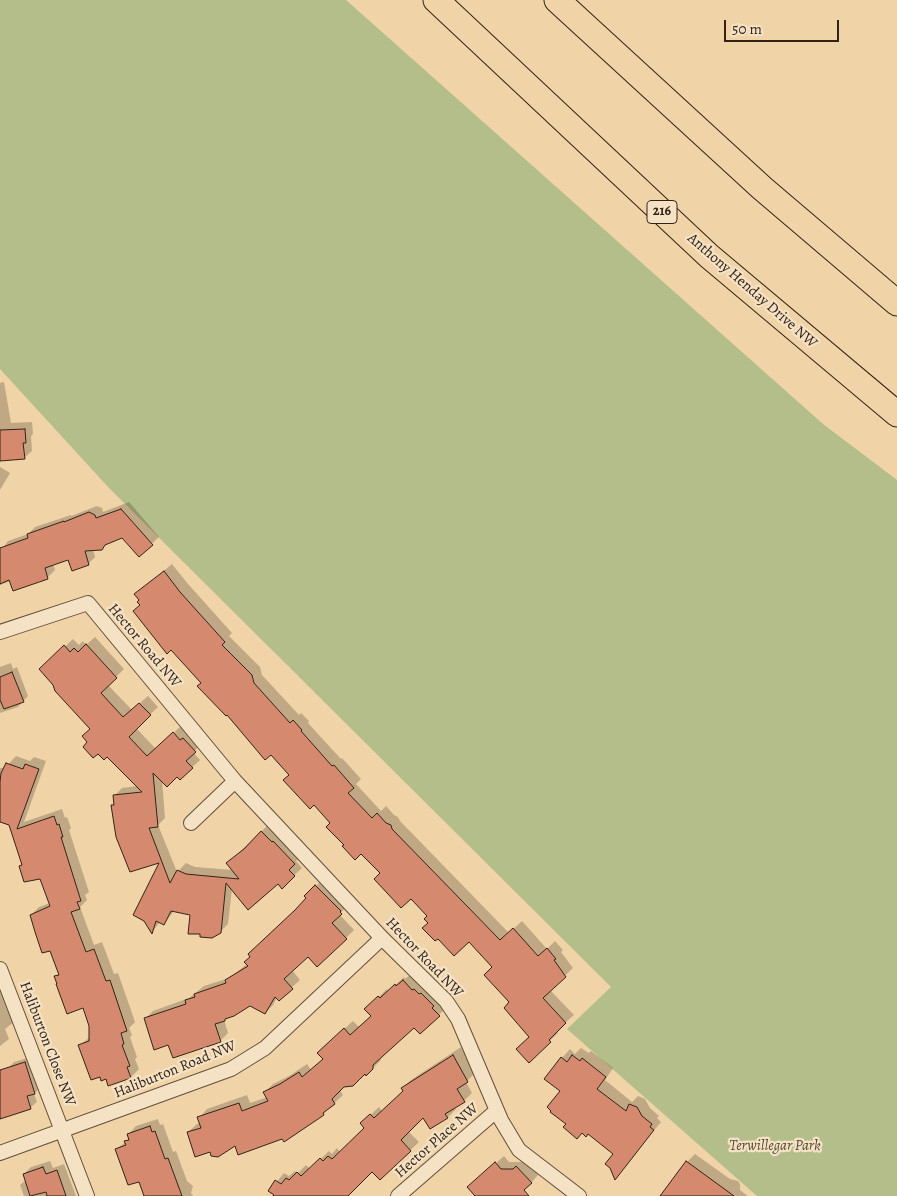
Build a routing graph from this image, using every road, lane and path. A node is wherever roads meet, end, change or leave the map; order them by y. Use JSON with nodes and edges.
{"nodes":[{"id":1,"x":436,"y":0,"type":"edge"},
{"id":2,"x":557,"y":0,"type":"edge"},
{"id":3,"x":897,"y":303,"type":"edge"},
{"id":4,"x":897,"y":414,"type":"edge"},
{"id":5,"x":0,"y":632,"type":"edge"},
{"id":6,"x":235,"y":781,"type":"junction"},
{"id":7,"x":191,"y":823,"type":"dead end"},
{"id":8,"x":382,"y":938,"type":"junction"},
{"id":9,"x":0,"y":968,"type":"edge"},
{"id":10,"x":496,"y":1111,"type":"junction"},
{"id":11,"x":63,"y":1131,"type":"junction"},
{"id":12,"x":0,"y":1153,"type":"edge"},
{"id":13,"x":87,"y":1196,"type":"edge"},
{"id":14,"x":398,"y":1196,"type":"edge"},
{"id":15,"x":579,"y":1196,"type":"edge"}],
"edges":[{"from":1,"to":4,"type":"highway","name":"Anthony Henday Drive NW","number":"216"},
{"from":2,"to":3,"type":"highway"},
{"from":5,"to":6,"type":"street","name":"Hector Road NW"},
{"from":6,"to":7,"type":"street"},
{"from":6,"to":8,"type":"street","name":"Hector Road NW"},
{"from":8,"to":10,"type":"street","name":"Hector Road NW"},
{"from":8,"to":11,"type":"street","name":"Haliburton Road NW"},
{"from":9,"to":11,"type":"street","name":"Haliburton Close NW"},
{"from":10,"to":14,"type":"street","name":"Hector Place NW"},
{"from":10,"to":15,"type":"street","name":"Hector Road NW"},
{"from":11,"to":12,"type":"street","name":"Haliburton Road NW"},
{"from":11,"to":13,"type":"street","name":"Haliburton Close NW"}]}
